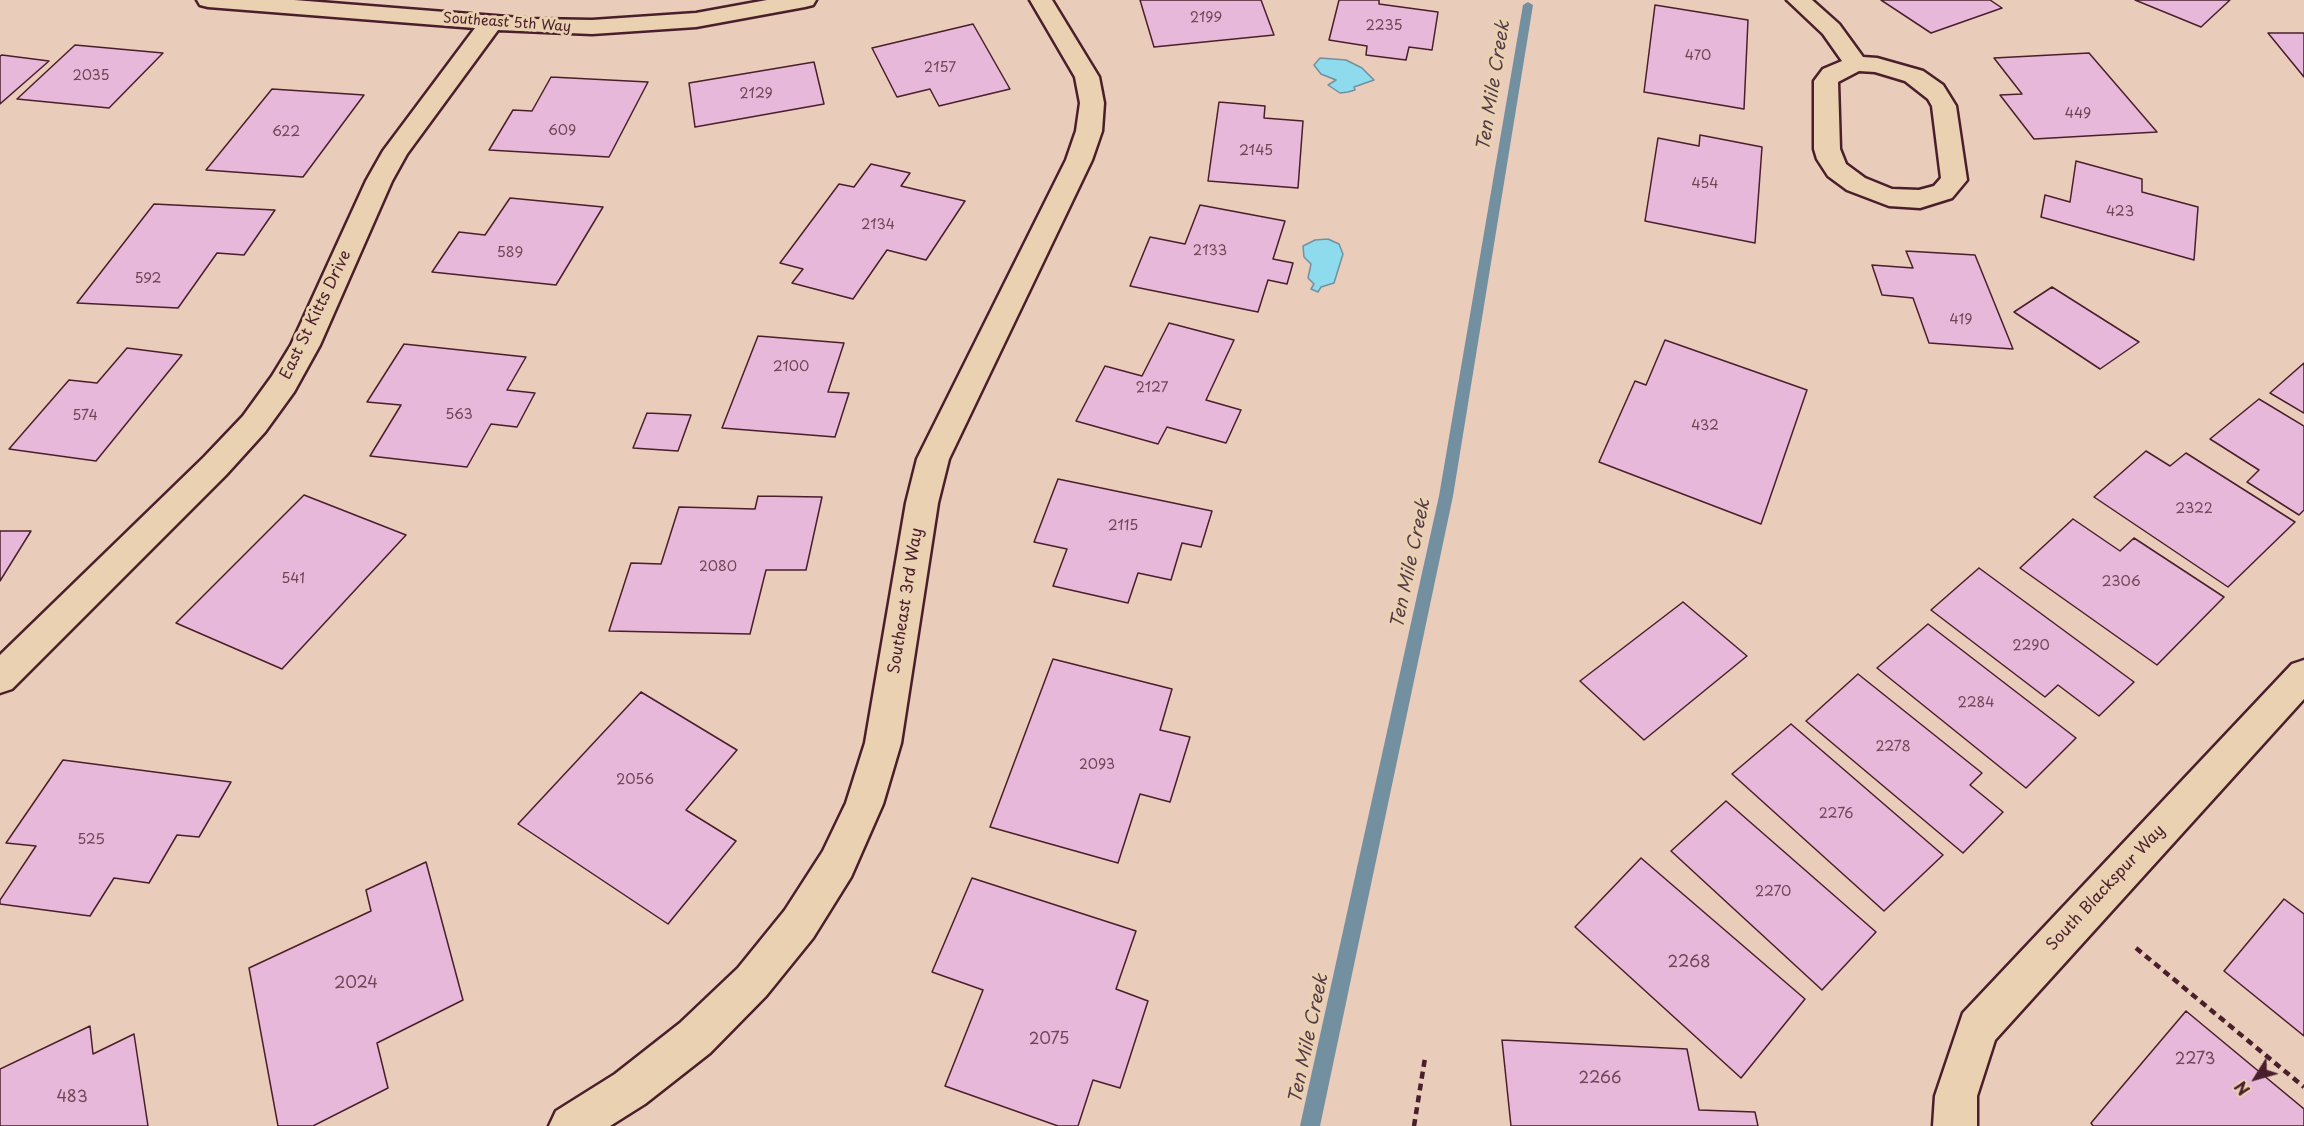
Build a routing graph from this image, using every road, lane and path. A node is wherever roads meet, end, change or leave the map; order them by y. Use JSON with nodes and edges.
{"nodes":[{"id":1,"x":208,"y":0,"type":"edge"},
{"id":2,"x":805,"y":0,"type":"edge"},
{"id":3,"x":1041,"y":0,"type":"edge"},
{"id":4,"x":1798,"y":0,"type":"edge"},
{"id":5,"x":303,"y":4,"type":"edge"},
{"id":6,"x":491,"y":23,"type":"junction"},
{"id":7,"x":1856,"y":64,"type":"junction"},
{"id":8,"x":2304,"y":675,"type":"edge"},
{"id":9,"x":0,"y":678,"type":"edge"},
{"id":10,"x":2136,"y":948,"type":"dead end"},
{"id":11,"x":1425,"y":1058,"type":"dead end"},
{"id":12,"x":2304,"y":1087,"type":"edge"},
{"id":13,"x":571,"y":1126,"type":"edge"},
{"id":14,"x":1414,"y":1126,"type":"edge"},
{"id":15,"x":1955,"y":1126,"type":"edge"}],
"edges":[{"from":1,"to":5,"type":"street","name":"Southeast 5th Way"},
{"from":2,"to":6,"type":"street","name":"Southeast 5th Way"},
{"from":3,"to":13,"type":"street","name":"Southeast 3rd Way"},
{"from":4,"to":7,"type":"street"},
{"from":5,"to":6,"type":"street","name":"Southeast 5th Way"},
{"from":6,"to":9,"type":"street","name":"East St Kitts Drive"},
{"from":7,"to":7,"type":"street"},
{"from":8,"to":15,"type":"street","name":"South Blackspur Way"},
{"from":10,"to":12,"type":"path"},
{"from":11,"to":14,"type":"path"}]}
